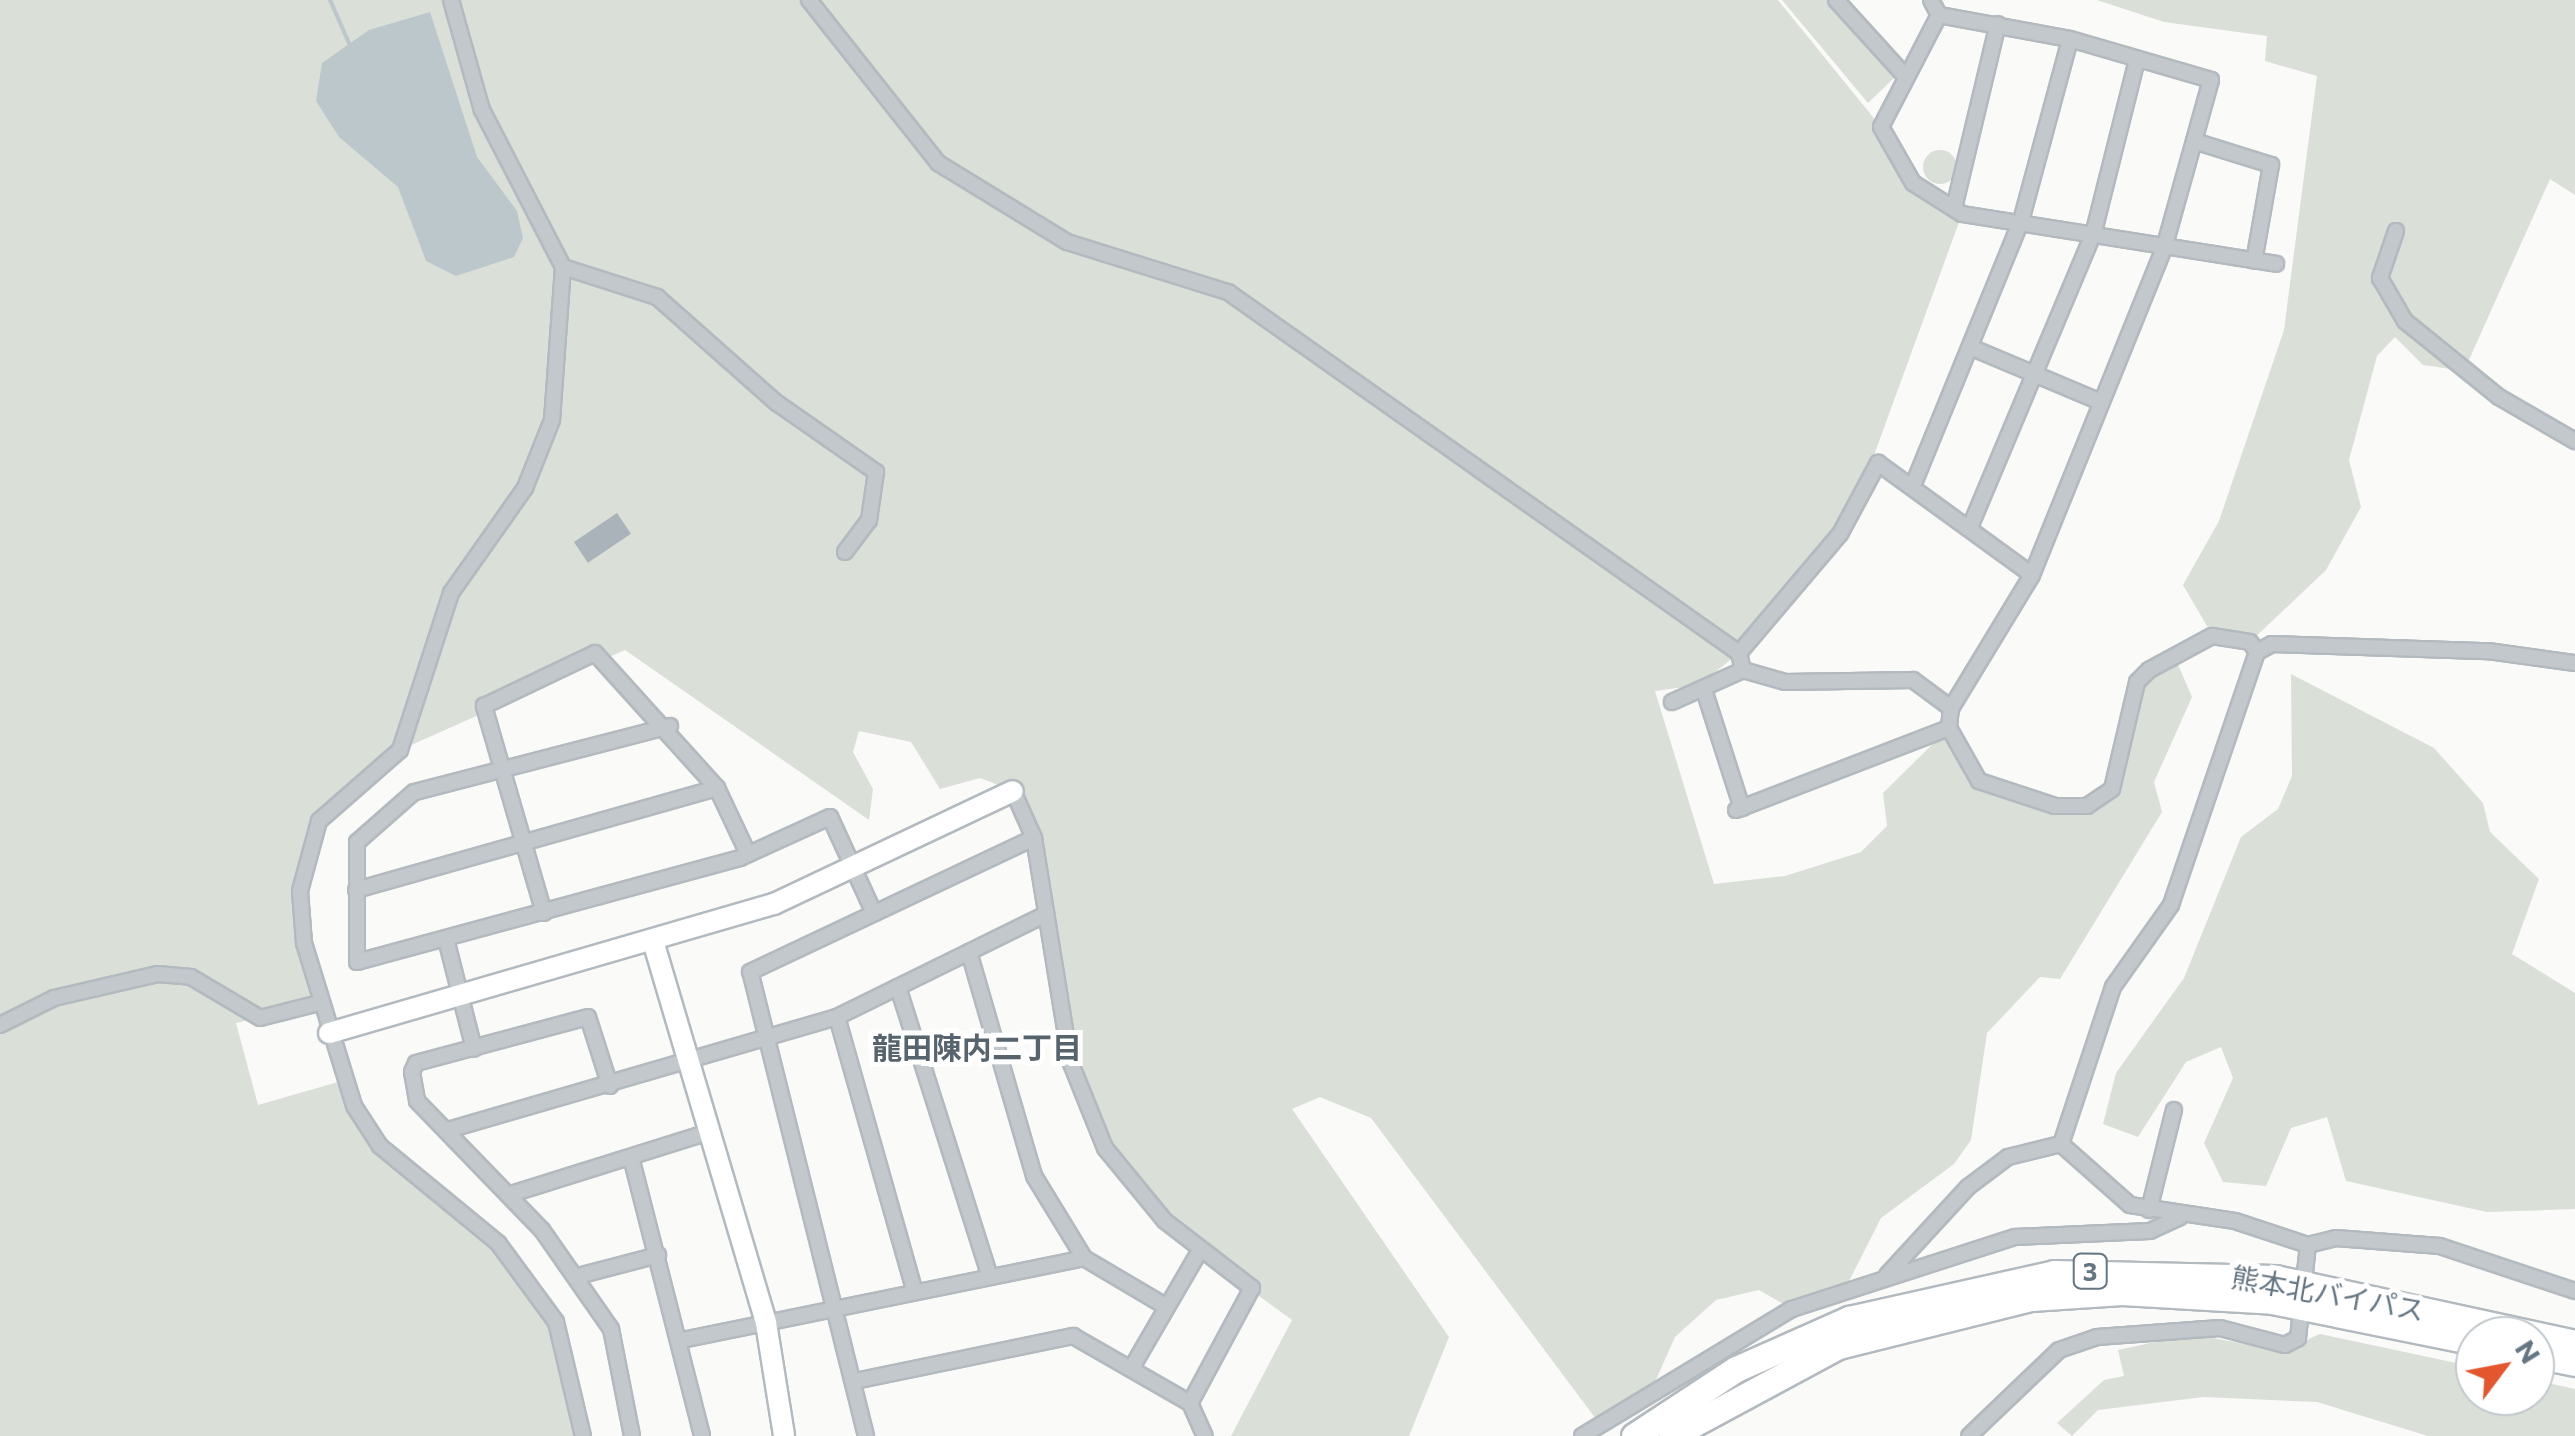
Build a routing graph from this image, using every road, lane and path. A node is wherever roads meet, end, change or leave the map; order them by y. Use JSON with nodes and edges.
{"nodes":[{"id":1,"x":451,"y":0,"type":"edge"},
{"id":2,"x":809,"y":0,"type":"edge"},
{"id":3,"x":1836,"y":0,"type":"edge"},
{"id":4,"x":1932,"y":0,"type":"edge"},
{"id":5,"x":1939,"y":16,"type":"junction"},
{"id":6,"x":1998,"y":24,"type":"junction"},
{"id":7,"x":2070,"y":39,"type":"junction"},
{"id":8,"x":2136,"y":60,"type":"junction"},
{"id":9,"x":1906,"y":76,"type":"junction"},
{"id":10,"x":2194,"y":141,"type":"junction"},
{"id":11,"x":1954,"y":208,"type":"junction"},
{"id":12,"x":2021,"y":221,"type":"junction"},
{"id":13,"x":2396,"y":231,"type":"dead end"},
{"id":14,"x":2093,"y":235,"type":"junction"},
{"id":15,"x":2164,"y":248,"type":"junction"},
{"id":16,"x":2254,"y":261,"type":"junction"},
{"id":17,"x":2276,"y":264,"type":"dead end"},
{"id":18,"x":562,"y":267,"type":"junction"},
{"id":19,"x":1970,"y":347,"type":"junction"},
{"id":20,"x":2034,"y":374,"type":"junction"},
{"id":21,"x":2101,"y":402,"type":"junction"},
{"id":22,"x":2575,"y":442,"type":"edge"},
{"id":23,"x":1914,"y":484,"type":"junction"},
{"id":24,"x":1970,"y":527,"type":"junction"},
{"id":25,"x":845,"y":552,"type":"dead end"},
{"id":26,"x":2032,"y":575,"type":"junction"},
{"id":27,"x":2256,"y":652,"type":"junction"},
{"id":28,"x":1739,"y":653,"type":"junction"},
{"id":29,"x":2575,"y":663,"type":"edge"},
{"id":30,"x":1743,"y":670,"type":"junction"},
{"id":31,"x":1705,"y":693,"type":"junction"},
{"id":32,"x":1672,"y":702,"type":"dead end"},
{"id":33,"x":1951,"y":708,"type":"junction"},
{"id":34,"x":670,"y":726,"type":"junction"},
{"id":35,"x":1949,"y":728,"type":"junction"},
{"id":36,"x":503,"y":772,"type":"junction"},
{"id":37,"x":718,"y":788,"type":"junction"},
{"id":38,"x":1014,"y":791,"type":"joint"},
{"id":39,"x":1034,"y":838,"type":"junction"},
{"id":40,"x":523,"y":842,"type":"junction"},
{"id":41,"x":748,"y":854,"type":"junction"},
{"id":42,"x":854,"y":865,"type":"junction"},
{"id":43,"x":356,"y":890,"type":"junction"},
{"id":44,"x":544,"y":913,"type":"junction"},
{"id":45,"x":874,"y":914,"type":"junction"},
{"id":46,"x":1046,"y":914,"type":"junction"},
{"id":47,"x":653,"y":941,"type":"junction"},
{"id":48,"x":447,"y":943,"type":"junction"},
{"id":49,"x":970,"y":952,"type":"junction"},
{"id":50,"x":898,"y":987,"type":"junction"},
{"id":51,"x":460,"y":996,"type":"junction"},
{"id":52,"x":320,"y":1003,"type":"junction"},
{"id":53,"x":837,"y":1017,"type":"junction"},
{"id":54,"x":0,"y":1025,"type":"edge"},
{"id":55,"x":330,"y":1033,"type":"junction"},
{"id":56,"x":768,"y":1039,"type":"junction"},
{"id":57,"x":474,"y":1049,"type":"junction"},
{"id":58,"x":690,"y":1066,"type":"junction"},
{"id":59,"x":610,"y":1086,"type":"junction"},
{"id":60,"x":2174,"y":1110,"type":"dead end"},
{"id":61,"x":448,"y":1130,"type":"junction"},
{"id":62,"x":710,"y":1132,"type":"junction"},
{"id":63,"x":2061,"y":1144,"type":"junction"},
{"id":64,"x":631,"y":1157,"type":"junction"},
{"id":65,"x":508,"y":1195,"type":"junction"},
{"id":66,"x":2150,"y":1210,"type":"junction"},
{"id":67,"x":2180,"y":1217,"type":"junction"},
{"id":68,"x":2308,"y":1245,"type":"junction"},
{"id":69,"x":1199,"y":1252,"type":"junction"},
{"id":70,"x":658,"y":1255,"type":"junction"},
{"id":71,"x":1084,"y":1258,"type":"junction"},
{"id":72,"x":578,"y":1276,"type":"junction"},
{"id":73,"x":990,"y":1277,"type":"junction"},
{"id":74,"x":1882,"y":1281,"type":"junction"},
{"id":75,"x":2575,"y":1291,"type":"edge"},
{"id":76,"x":915,"y":1292,"type":"junction"},
{"id":77,"x":2303,"y":1296,"type":"junction"},
{"id":78,"x":1167,"y":1307,"type":"junction"},
{"id":79,"x":840,"y":1308,"type":"junction"},
{"id":80,"x":766,"y":1323,"type":"junction"},
{"id":81,"x":2455,"y":1337,"type":"edge"},
{"id":82,"x":682,"y":1340,"type":"junction"},
{"id":83,"x":2575,"y":1343,"type":"edge"},
{"id":84,"x":1131,"y":1369,"type":"junction"},
{"id":85,"x":855,"y":1381,"type":"junction"},
{"id":86,"x":1190,"y":1403,"type":"junction"},
{"id":87,"x":582,"y":1436,"type":"edge"},
{"id":88,"x":632,"y":1436,"type":"edge"},
{"id":89,"x":702,"y":1436,"type":"edge"},
{"id":90,"x":784,"y":1436,"type":"edge"},
{"id":91,"x":866,"y":1436,"type":"edge"},
{"id":92,"x":1205,"y":1436,"type":"edge"},
{"id":93,"x":1582,"y":1436,"type":"edge"},
{"id":94,"x":1634,"y":1436,"type":"edge"},
{"id":95,"x":1671,"y":1436,"type":"edge"},
{"id":96,"x":1969,"y":1436,"type":"edge"}],
"edges":[{"from":1,"to":18,"type":"street"},
{"from":2,"to":28,"type":"street"},
{"from":3,"to":9,"type":"street"},
{"from":4,"to":5,"type":"street"},
{"from":5,"to":6,"type":"street"},
{"from":5,"to":9,"type":"street"},
{"from":6,"to":7,"type":"street"},
{"from":6,"to":11,"type":"street"},
{"from":7,"to":8,"type":"street"},
{"from":7,"to":12,"type":"street"},
{"from":8,"to":10,"type":"street"},
{"from":8,"to":14,"type":"street"},
{"from":9,"to":11,"type":"street"},
{"from":10,"to":15,"type":"street"},
{"from":10,"to":16,"type":"street"},
{"from":11,"to":12,"type":"street"},
{"from":12,"to":14,"type":"street"},
{"from":12,"to":19,"type":"street"},
{"from":13,"to":22,"type":"street"},
{"from":14,"to":15,"type":"street"},
{"from":14,"to":20,"type":"street"},
{"from":15,"to":16,"type":"street"},
{"from":15,"to":21,"type":"street"},
{"from":16,"to":17,"type":"street"},
{"from":18,"to":25,"type":"street"},
{"from":18,"to":52,"type":"street"},
{"from":19,"to":20,"type":"street"},
{"from":19,"to":23,"type":"street"},
{"from":20,"to":21,"type":"street"},
{"from":20,"to":24,"type":"street"},
{"from":21,"to":26,"type":"street"},
{"from":23,"to":24,"type":"street"},
{"from":23,"to":28,"type":"street"},
{"from":24,"to":26,"type":"street"},
{"from":26,"to":33,"type":"street"},
{"from":27,"to":29,"type":"street"},
{"from":27,"to":35,"type":"street"},
{"from":27,"to":63,"type":"street"},
{"from":28,"to":30,"type":"street"},
{"from":30,"to":31,"type":"street"},
{"from":30,"to":33,"type":"street"},
{"from":31,"to":32,"type":"street"},
{"from":31,"to":35,"type":"street"},
{"from":33,"to":35,"type":"street"},
{"from":34,"to":36,"type":"street"},
{"from":34,"to":36,"type":"street"},
{"from":34,"to":37,"type":"street"},
{"from":36,"to":40,"type":"street"},
{"from":36,"to":43,"type":"street"},
{"from":37,"to":40,"type":"street"},
{"from":37,"to":41,"type":"street"},
{"from":38,"to":39,"type":"street"},
{"from":38,"to":42,"type":"street"},
{"from":39,"to":45,"type":"street"},
{"from":39,"to":46,"type":"street"},
{"from":40,"to":43,"type":"street"},
{"from":40,"to":44,"type":"street"},
{"from":41,"to":42,"type":"street"},
{"from":41,"to":44,"type":"street"},
{"from":42,"to":45,"type":"street"},
{"from":42,"to":47,"type":"street"},
{"from":43,"to":48,"type":"street"},
{"from":44,"to":48,"type":"street"},
{"from":45,"to":56,"type":"street"},
{"from":46,"to":49,"type":"street"},
{"from":46,"to":69,"type":"street"},
{"from":47,"to":51,"type":"street"},
{"from":47,"to":58,"type":"street"},
{"from":48,"to":51,"type":"street"},
{"from":49,"to":50,"type":"street"},
{"from":49,"to":71,"type":"street"},
{"from":50,"to":53,"type":"street"},
{"from":50,"to":73,"type":"street"},
{"from":51,"to":55,"type":"street"},
{"from":51,"to":57,"type":"street"},
{"from":52,"to":54,"type":"street"},
{"from":52,"to":55,"type":"street"},
{"from":53,"to":56,"type":"street"},
{"from":53,"to":76,"type":"street"},
{"from":55,"to":87,"type":"street"},
{"from":56,"to":58,"type":"street"},
{"from":56,"to":79,"type":"street"},
{"from":57,"to":59,"type":"street"},
{"from":57,"to":61,"type":"street"},
{"from":58,"to":59,"type":"street"},
{"from":58,"to":62,"type":"street"},
{"from":59,"to":61,"type":"street"},
{"from":60,"to":66,"type":"street"},
{"from":61,"to":65,"type":"street"},
{"from":62,"to":64,"type":"street"},
{"from":62,"to":80,"type":"street"},
{"from":63,"to":66,"type":"street"},
{"from":63,"to":74,"type":"street"},
{"from":64,"to":65,"type":"street"},
{"from":64,"to":70,"type":"street"},
{"from":65,"to":72,"type":"street"},
{"from":66,"to":67,"type":"street"},
{"from":67,"to":68,"type":"street"},
{"from":67,"to":74,"type":"street"},
{"from":68,"to":75,"type":"street"},
{"from":68,"to":77,"type":"street"},
{"from":69,"to":78,"type":"street"},
{"from":69,"to":86,"type":"street"},
{"from":70,"to":72,"type":"street"},
{"from":70,"to":82,"type":"street"},
{"from":71,"to":73,"type":"street"},
{"from":71,"to":78,"type":"street"},
{"from":72,"to":88,"type":"street"},
{"from":73,"to":76,"type":"street"},
{"from":74,"to":93,"type":"street"},
{"from":76,"to":79,"type":"street"},
{"from":77,"to":81,"type":"highway","name":"熊本北バイパス","number":"3"},
{"from":77,"to":83,"type":"highway","name":"熊本北バイパス","number":"3"},
{"from":77,"to":94,"type":"highway","name":"熊本北バイパス","number":"3"},
{"from":77,"to":95,"type":"highway","name":"熊本北バイパス","number":"3"},
{"from":77,"to":96,"type":"street"},
{"from":78,"to":84,"type":"street"},
{"from":79,"to":80,"type":"street"},
{"from":79,"to":85,"type":"street"},
{"from":80,"to":82,"type":"street"},
{"from":80,"to":90,"type":"street"},
{"from":82,"to":89,"type":"street"},
{"from":84,"to":85,"type":"street"},
{"from":84,"to":86,"type":"street"},
{"from":85,"to":91,"type":"street"},
{"from":86,"to":92,"type":"street"}]}
